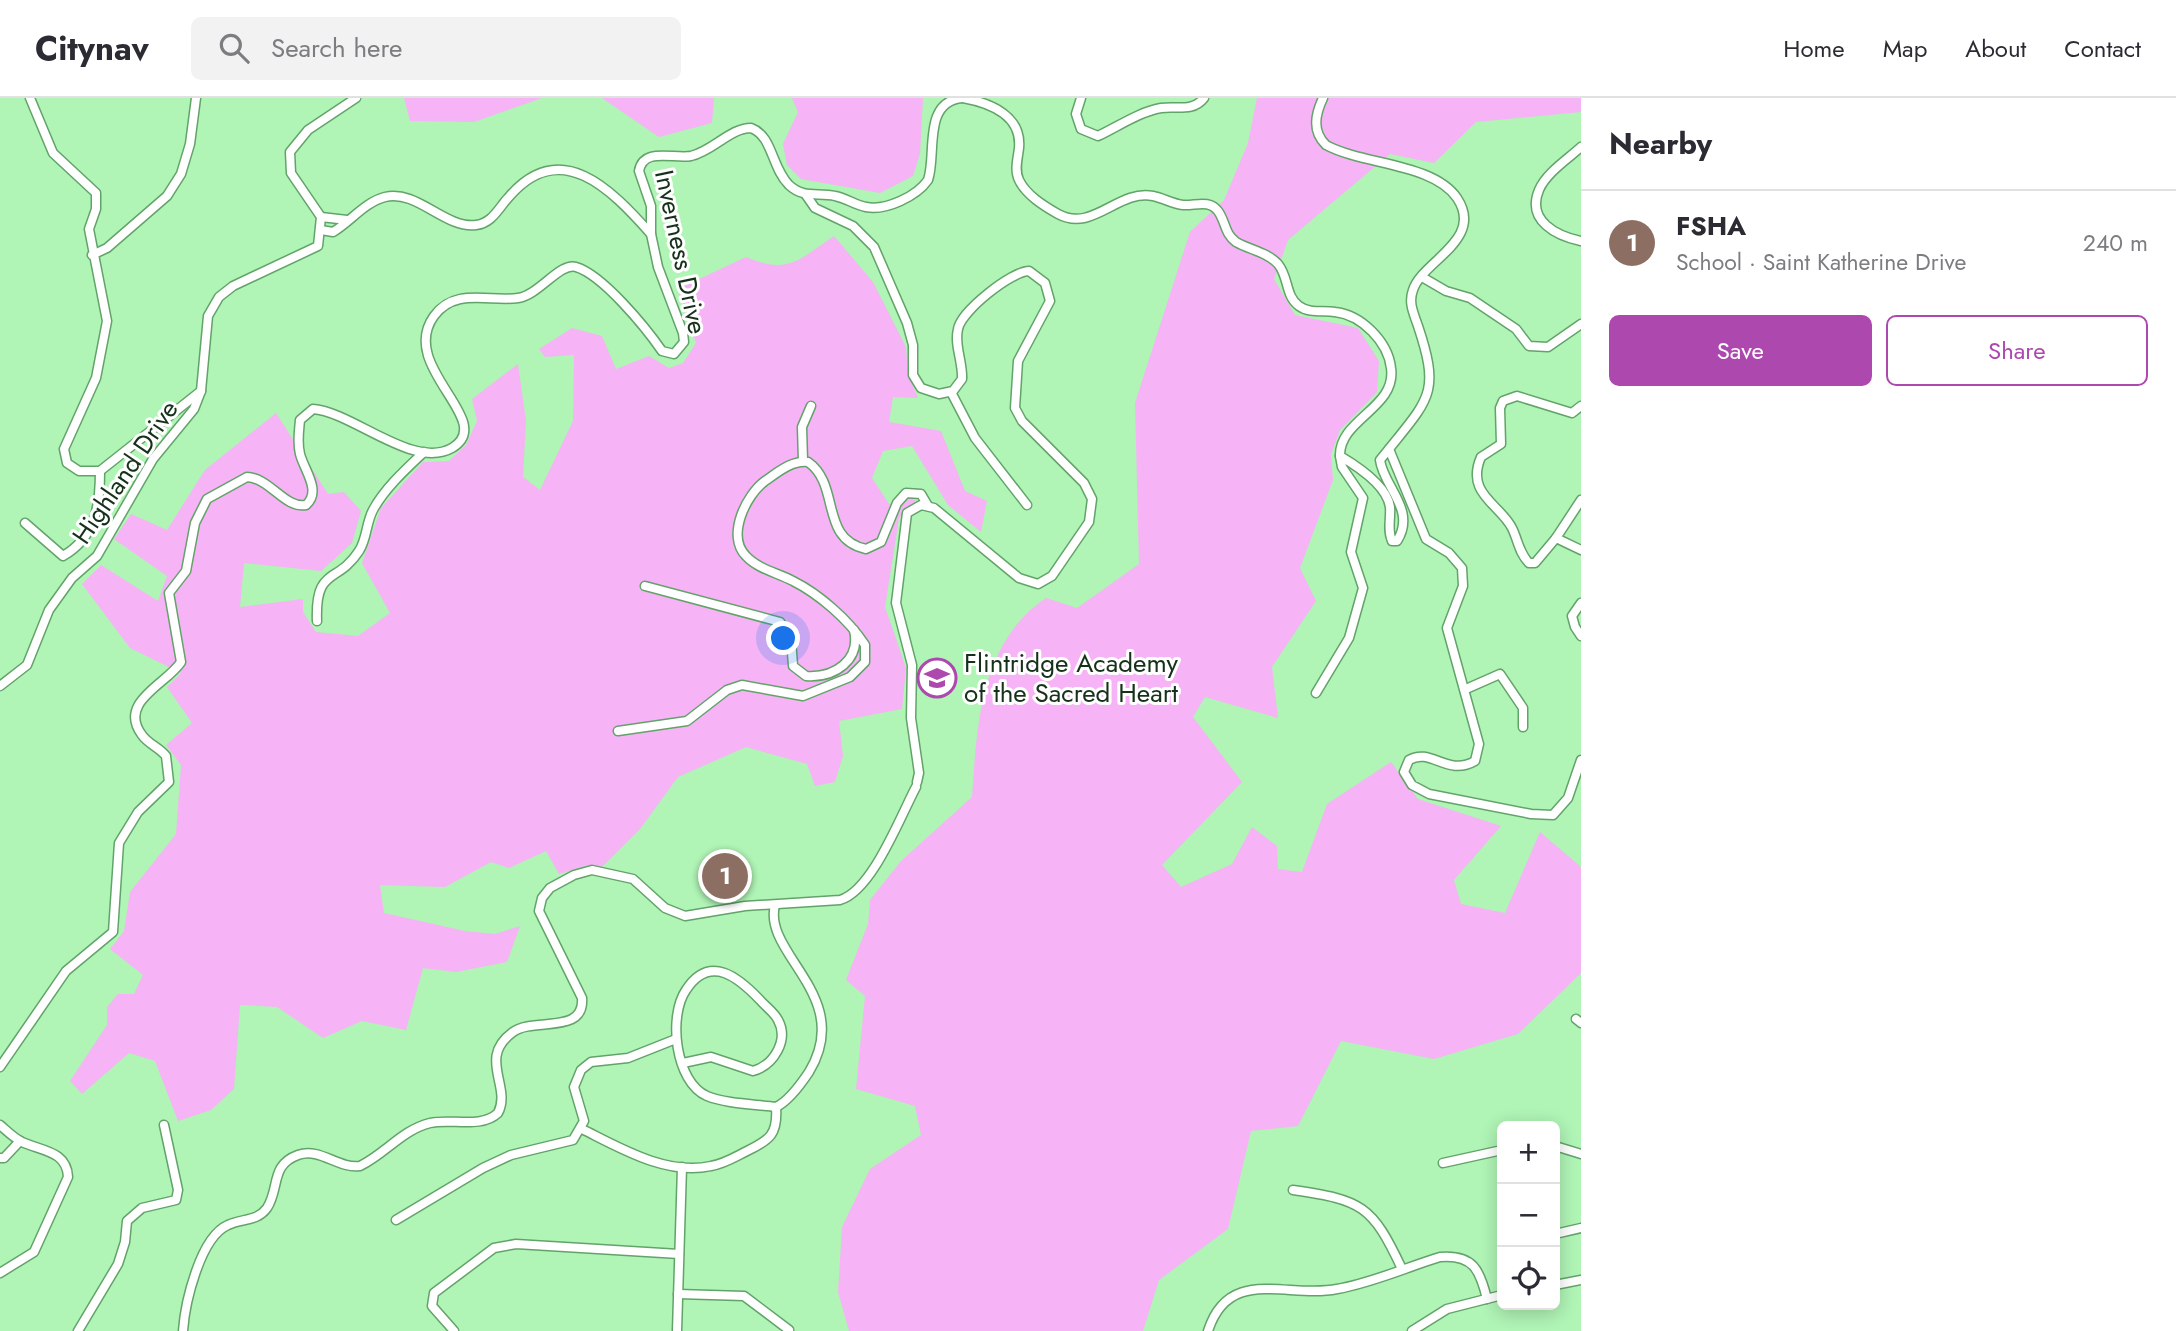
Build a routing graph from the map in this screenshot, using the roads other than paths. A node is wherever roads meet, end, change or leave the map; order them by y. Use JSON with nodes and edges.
{"nodes":[{"id":1,"x":30,"y":98,"type":"edge"},
{"id":2,"x":196,"y":98,"type":"edge"},
{"id":3,"x":356,"y":98,"type":"edge"},
{"id":4,"x":941,"y":98,"type":"edge"},
{"id":5,"x":962,"y":98,"type":"edge"},
{"id":6,"x":1081,"y":98,"type":"edge"},
{"id":7,"x":1204,"y":98,"type":"edge"},
{"id":8,"x":1323,"y":98,"type":"edge"},
{"id":9,"x":940,"y":111,"type":"junction"},
{"id":10,"x":1581,"y":146,"type":"edge"},
{"id":11,"x":806,"y":195,"type":"junction"},
{"id":12,"x":321,"y":217,"type":"junction"},
{"id":13,"x":347,"y":220,"type":"junction"},
{"id":14,"x":321,"y":230,"type":"junction"},
{"id":15,"x":651,"y":234,"type":"junction"},
{"id":16,"x":1581,"y":241,"type":"edge"},
{"id":17,"x":92,"y":255,"type":"junction"},
{"id":18,"x":1422,"y":277,"type":"junction"},
{"id":19,"x":1581,"y":324,"type":"edge"},
{"id":20,"x":201,"y":391,"type":"junction"},
{"id":21,"x":951,"y":392,"type":"junction"},
{"id":22,"x":811,"y":406,"type":"dead end"},
{"id":23,"x":1581,"y":406,"type":"edge"},
{"id":24,"x":1389,"y":449,"type":"junction"},
{"id":25,"x":424,"y":452,"type":"junction"},
{"id":26,"x":1340,"y":456,"type":"junction"},
{"id":27,"x":803,"y":461,"type":"junction"},
{"id":28,"x":100,"y":471,"type":"junction"},
{"id":29,"x":1581,"y":500,"type":"edge"},
{"id":30,"x":1027,"y":505,"type":"dead end"},
{"id":31,"x":929,"y":506,"type":"junction"},
{"id":32,"x":24,"y":523,"type":"dead end"},
{"id":33,"x":1557,"y":539,"type":"junction"},
{"id":34,"x":1581,"y":550,"type":"edge"},
{"id":35,"x":645,"y":586,"type":"dead end"},
{"id":36,"x":1581,"y":603,"type":"edge"},
{"id":37,"x":317,"y":621,"type":"dead end"},
{"id":38,"x":854,"y":630,"type":"junction"},
{"id":39,"x":1581,"y":636,"type":"edge"},
{"id":40,"x":0,"y":686,"type":"edge"},
{"id":41,"x":1466,"y":689,"type":"junction"},
{"id":42,"x":1316,"y":693,"type":"dead end"},
{"id":43,"x":1523,"y":727,"type":"dead end"},
{"id":44,"x":618,"y":731,"type":"dead end"},
{"id":45,"x":1581,"y":760,"type":"edge"},
{"id":46,"x":775,"y":905,"type":"junction"},
{"id":47,"x":676,"y":1039,"type":"junction"},
{"id":48,"x":683,"y":1062,"type":"junction"},
{"id":49,"x":0,"y":1067,"type":"edge"},
{"id":50,"x":776,"y":1107,"type":"junction"},
{"id":51,"x":0,"y":1125,"type":"edge"},
{"id":52,"x":164,"y":1125,"type":"dead end"},
{"id":53,"x":582,"y":1129,"type":"junction"},
{"id":54,"x":20,"y":1141,"type":"junction"},
{"id":55,"x":1560,"y":1148,"type":"edge"},
{"id":56,"x":1497,"y":1151,"type":"edge"},
{"id":57,"x":1581,"y":1154,"type":"edge"},
{"id":58,"x":0,"y":1158,"type":"edge"},
{"id":59,"x":1443,"y":1163,"type":"dead end"},
{"id":60,"x":682,"y":1167,"type":"junction"},
{"id":61,"x":1293,"y":1190,"type":"dead end"},
{"id":62,"x":396,"y":1220,"type":"dead end"},
{"id":63,"x":1581,"y":1228,"type":"edge"},
{"id":64,"x":1560,"y":1233,"type":"edge"},
{"id":65,"x":679,"y":1254,"type":"junction"},
{"id":66,"x":1402,"y":1269,"type":"junction"},
{"id":67,"x":0,"y":1273,"type":"edge"},
{"id":68,"x":1581,"y":1280,"type":"edge"},
{"id":69,"x":1560,"y":1284,"type":"edge"},
{"id":70,"x":678,"y":1294,"type":"junction"},
{"id":71,"x":1497,"y":1296,"type":"edge"},
{"id":72,"x":1487,"y":1298,"type":"junction"},
{"id":73,"x":789,"y":1330,"type":"edge"},
{"id":74,"x":78,"y":1331,"type":"edge"},
{"id":75,"x":183,"y":1331,"type":"edge"},
{"id":76,"x":454,"y":1331,"type":"edge"},
{"id":77,"x":677,"y":1331,"type":"edge"},
{"id":78,"x":1208,"y":1331,"type":"edge"},
{"id":79,"x":1412,"y":1331,"type":"edge"}],
"edges":[{"from":1,"to":17,"type":"street"},
{"from":2,"to":17,"type":"street"},
{"from":3,"to":12,"type":"street"},
{"from":4,"to":9,"type":"street"},
{"from":5,"to":9,"type":"street"},
{"from":5,"to":26,"type":"street"},
{"from":6,"to":7,"type":"street"},
{"from":8,"to":18,"type":"street"},
{"from":9,"to":11,"type":"street"},
{"from":10,"to":16,"type":"street"},
{"from":11,"to":15,"type":"street","name":"Inverness Drive"},
{"from":11,"to":21,"type":"street"},
{"from":12,"to":13,"type":"street"},
{"from":12,"to":14,"type":"street"},
{"from":13,"to":14,"type":"street"},
{"from":13,"to":15,"type":"street"},
{"from":14,"to":20,"type":"street","name":"Highland Drive"},
{"from":15,"to":25,"type":"street","name":"Inverness Drive"},
{"from":17,"to":28,"type":"street"},
{"from":18,"to":19,"type":"street"},
{"from":18,"to":24,"type":"street"},
{"from":20,"to":28,"type":"street"},
{"from":20,"to":40,"type":"street","name":"Highland Drive"},
{"from":21,"to":30,"type":"street"},
{"from":21,"to":31,"type":"street"},
{"from":22,"to":27,"type":"street"},
{"from":23,"to":33,"type":"street"},
{"from":24,"to":26,"type":"street"},
{"from":24,"to":41,"type":"street"},
{"from":25,"to":37,"type":"street"},
{"from":25,"to":49,"type":"street"},
{"from":26,"to":42,"type":"street"},
{"from":27,"to":31,"type":"street"},
{"from":27,"to":38,"type":"street"},
{"from":28,"to":32,"type":"street"},
{"from":29,"to":33,"type":"street"},
{"from":31,"to":46,"type":"street"},
{"from":33,"to":34,"type":"street"},
{"from":35,"to":38,"type":"street"},
{"from":36,"to":39,"type":"street"},
{"from":38,"to":44,"type":"street"},
{"from":41,"to":43,"type":"street"},
{"from":41,"to":45,"type":"street"},
{"from":46,"to":50,"type":"street"},
{"from":46,"to":75,"type":"street"},
{"from":47,"to":48,"type":"street"},
{"from":47,"to":48,"type":"street"},
{"from":47,"to":53,"type":"street"},
{"from":48,"to":50,"type":"street"},
{"from":50,"to":60,"type":"street"},
{"from":51,"to":54,"type":"street"},
{"from":52,"to":74,"type":"street"},
{"from":53,"to":60,"type":"street"},
{"from":53,"to":62,"type":"street"},
{"from":54,"to":58,"type":"street"},
{"from":54,"to":67,"type":"street"},
{"from":55,"to":57,"type":"street"},
{"from":56,"to":59,"type":"street"},
{"from":60,"to":65,"type":"street"},
{"from":61,"to":66,"type":"street"},
{"from":63,"to":64,"type":"street"},
{"from":65,"to":70,"type":"street"},
{"from":65,"to":76,"type":"street"},
{"from":66,"to":72,"type":"street"},
{"from":66,"to":78,"type":"street"},
{"from":68,"to":69,"type":"street"},
{"from":70,"to":73,"type":"street"},
{"from":70,"to":77,"type":"street"},
{"from":71,"to":72,"type":"street"},
{"from":72,"to":79,"type":"street"}]}
